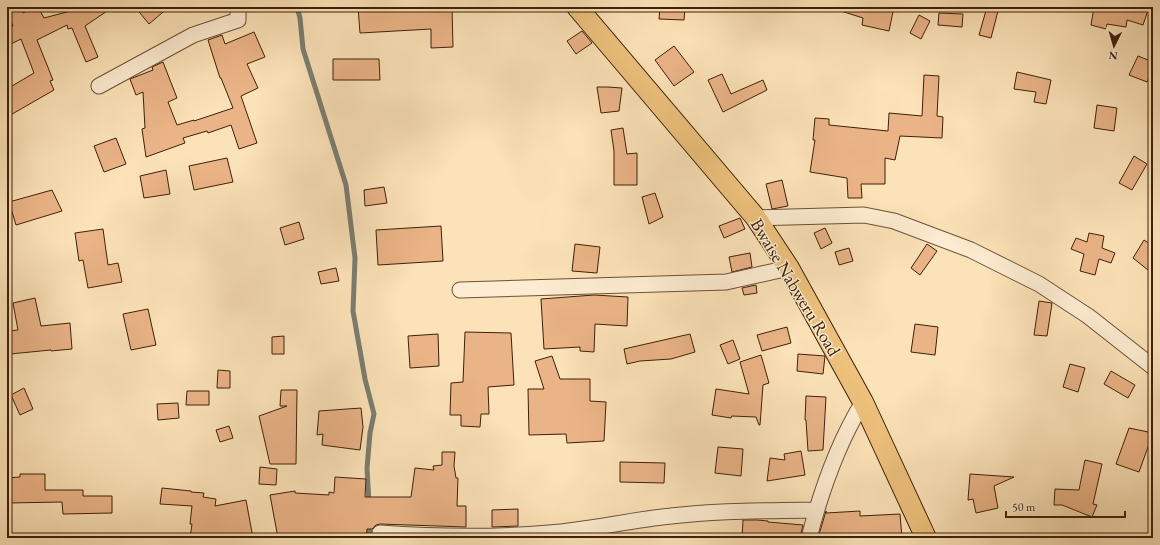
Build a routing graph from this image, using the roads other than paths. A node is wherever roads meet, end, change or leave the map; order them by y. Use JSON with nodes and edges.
{"nodes":[{"id":1,"x":238,"y":7,"type":"edge"},
{"id":2,"x":577,"y":7,"type":"edge"},
{"id":3,"x":100,"y":86,"type":"dead end"},
{"id":4,"x":756,"y":218,"type":"junction"},
{"id":5,"x":789,"y":268,"type":"junction"},
{"id":6,"x":460,"y":290,"type":"dead end"},
{"id":7,"x":1153,"y":367,"type":"edge"},
{"id":8,"x":863,"y":402,"type":"junction"},
{"id":9,"x":816,"y":510,"type":"junction"},
{"id":10,"x":380,"y":533,"type":"dead end"},
{"id":11,"x":810,"y":538,"type":"edge"},
{"id":12,"x":926,"y":538,"type":"edge"}],
"edges":[{"from":1,"to":3,"type":"street"},
{"from":2,"to":4,"type":"main road","name":"Bwaise Nabweru Road"},
{"from":4,"to":5,"type":"main road","name":"Bwaise Nabweru Road"},
{"from":4,"to":7,"type":"street"},
{"from":5,"to":6,"type":"street"},
{"from":5,"to":8,"type":"main road","name":"Bwaise Nabweru Road"},
{"from":8,"to":9,"type":"street"},
{"from":8,"to":12,"type":"main road","name":"Bwaise Nabweru Road"},
{"from":9,"to":10,"type":"street"},
{"from":9,"to":11,"type":"street"}]}
